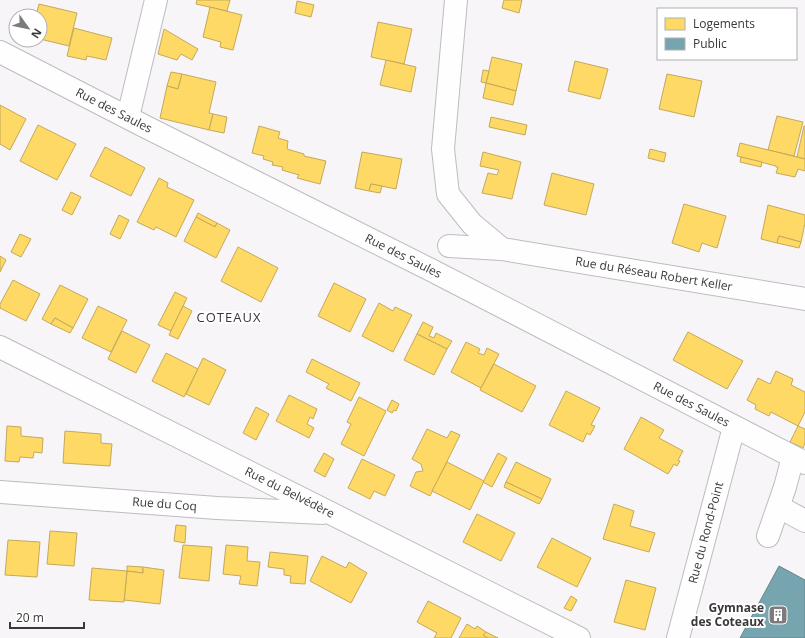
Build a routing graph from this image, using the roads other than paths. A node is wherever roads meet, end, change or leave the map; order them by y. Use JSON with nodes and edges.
{"nodes":[{"id":1,"x":156,"y":0,"type":"edge"},
{"id":2,"x":456,"y":0,"type":"edge"},
{"id":3,"x":0,"y":52,"type":"edge"},
{"id":4,"x":128,"y":117,"type":"junction"},
{"id":5,"x":448,"y":194,"type":"junction"},
{"id":6,"x":449,"y":246,"type":"junction"},
{"id":7,"x":502,"y":249,"type":"junction"},
{"id":8,"x":433,"y":271,"type":"junction"},
{"id":9,"x":805,"y":299,"type":"edge"},
{"id":10,"x":0,"y":347,"type":"edge"},
{"id":11,"x":734,"y":427,"type":"junction"},
{"id":12,"x":799,"y":460,"type":"edge"},
{"id":13,"x":0,"y":492,"type":"edge"},
{"id":14,"x":778,"y":507,"type":"junction"},
{"id":15,"x":330,"y":514,"type":"junction"},
{"id":16,"x":805,"y":521,"type":"edge"},
{"id":17,"x":768,"y":536,"type":"dead end"},
{"id":18,"x":579,"y":638,"type":"edge"},
{"id":19,"x":678,"y":638,"type":"edge"}],
"edges":[{"from":1,"to":4,"type":"street"},
{"from":2,"to":5,"type":"street"},
{"from":3,"to":4,"type":"street","name":"Rue des Saules"},
{"from":4,"to":8,"type":"street","name":"Rue des Saules"},
{"from":5,"to":6,"type":"street"},
{"from":5,"to":7,"type":"street"},
{"from":6,"to":7,"type":"street","name":"Rue du Réseau Robert Keller"},
{"from":6,"to":8,"type":"street"},
{"from":7,"to":9,"type":"street","name":"Rue du Réseau Robert Keller"},
{"from":8,"to":11,"type":"street","name":"Rue des Saules"},
{"from":10,"to":15,"type":"street","name":"Rue du Belvédère"},
{"from":11,"to":12,"type":"street","name":"Rue des Saules"},
{"from":11,"to":19,"type":"street","name":"Rue du Rond-Point"},
{"from":12,"to":14,"type":"street"},
{"from":13,"to":15,"type":"street","name":"Rue du Coq"},
{"from":14,"to":16,"type":"street"},
{"from":14,"to":17,"type":"street"},
{"from":15,"to":18,"type":"street","name":"Rue du Belvédère"}]}
